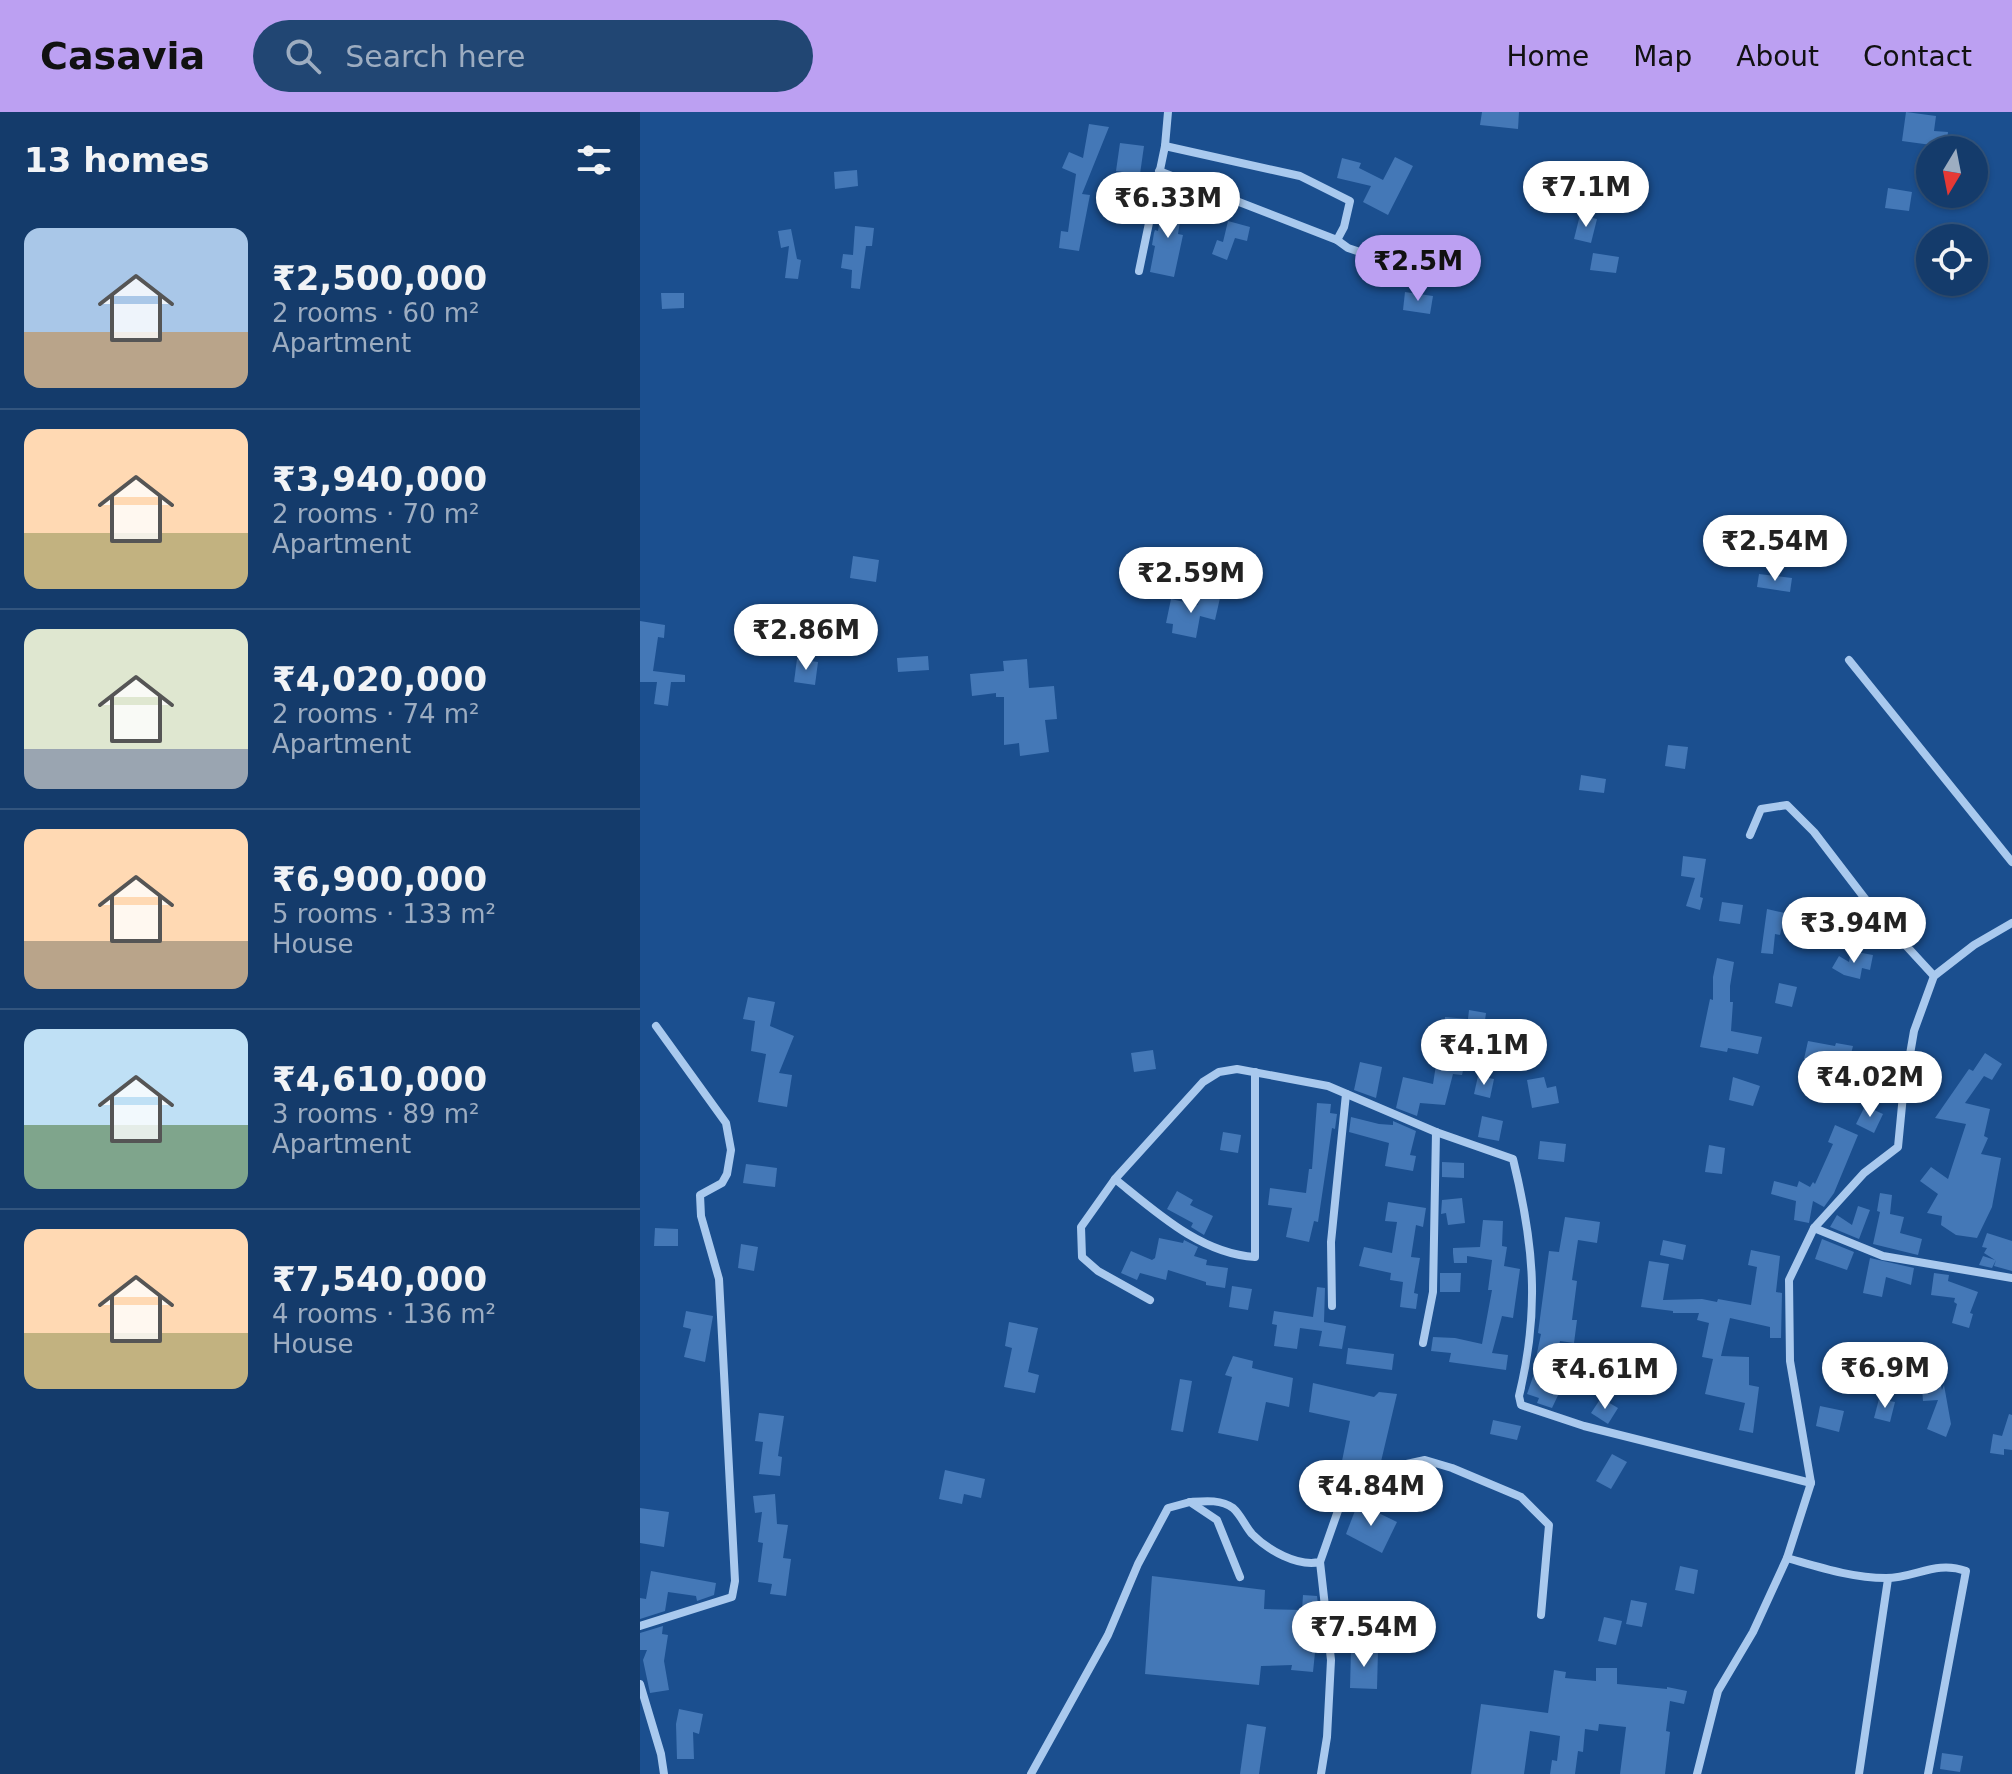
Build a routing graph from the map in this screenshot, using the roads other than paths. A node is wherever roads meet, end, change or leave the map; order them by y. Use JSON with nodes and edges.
{"nodes":[{"id":1,"x":1168,"y":112,"type":"edge"},
{"id":2,"x":1165,"y":146,"type":"junction"},
{"id":3,"x":1159,"y":171,"type":"junction"},
{"id":4,"x":1337,"y":240,"type":"junction"},
{"id":5,"x":1390,"y":262,"type":"dead end"},
{"id":6,"x":1139,"y":271,"type":"dead end"},
{"id":7,"x":1849,"y":660,"type":"dead end"},
{"id":8,"x":1750,"y":835,"type":"dead end"},
{"id":9,"x":2012,"y":862,"type":"edge"},
{"id":10,"x":2012,"y":923,"type":"edge"},
{"id":11,"x":1934,"y":976,"type":"junction"},
{"id":12,"x":656,"y":1026,"type":"dead end"},
{"id":13,"x":1255,"y":1072,"type":"junction"},
{"id":14,"x":1346,"y":1094,"type":"junction"},
{"id":15,"x":1436,"y":1132,"type":"junction"},
{"id":16,"x":1115,"y":1179,"type":"junction"},
{"id":17,"x":1814,"y":1228,"type":"junction"},
{"id":18,"x":2012,"y":1278,"type":"edge"},
{"id":19,"x":1150,"y":1300,"type":"dead end"},
{"id":20,"x":1332,"y":1306,"type":"dead end"},
{"id":21,"x":1423,"y":1343,"type":"dead end"},
{"id":22,"x":1811,"y":1483,"type":"junction"},
{"id":23,"x":1190,"y":1502,"type":"junction"},
{"id":24,"x":1787,"y":1558,"type":"junction"},
{"id":25,"x":1320,"y":1562,"type":"junction"},
{"id":26,"x":1240,"y":1577,"type":"dead end"},
{"id":27,"x":1888,"y":1579,"type":"junction"},
{"id":28,"x":1541,"y":1615,"type":"dead end"},
{"id":29,"x":640,"y":1626,"type":"edge"},
{"id":30,"x":640,"y":1684,"type":"edge"},
{"id":31,"x":664,"y":1774,"type":"edge"},
{"id":32,"x":1031,"y":1774,"type":"edge"},
{"id":33,"x":1321,"y":1774,"type":"edge"},
{"id":34,"x":1697,"y":1774,"type":"edge"},
{"id":35,"x":1859,"y":1774,"type":"edge"},
{"id":36,"x":1928,"y":1774,"type":"edge"}],
"edges":[{"from":1,"to":2,"type":"street"},
{"from":2,"to":3,"type":"street"},
{"from":2,"to":4,"type":"street"},
{"from":3,"to":4,"type":"street"},
{"from":3,"to":6,"type":"street"},
{"from":4,"to":5,"type":"street"},
{"from":7,"to":9,"type":"street"},
{"from":8,"to":11,"type":"street"},
{"from":10,"to":11,"type":"street"},
{"from":11,"to":17,"type":"street"},
{"from":12,"to":29,"type":"street"},
{"from":13,"to":14,"type":"street"},
{"from":13,"to":16,"type":"street"},
{"from":13,"to":16,"type":"street"},
{"from":14,"to":15,"type":"street"},
{"from":14,"to":20,"type":"street"},
{"from":15,"to":21,"type":"street"},
{"from":15,"to":22,"type":"street"},
{"from":16,"to":19,"type":"street"},
{"from":17,"to":18,"type":"street"},
{"from":17,"to":22,"type":"street"},
{"from":22,"to":24,"type":"street"},
{"from":23,"to":25,"type":"street"},
{"from":23,"to":26,"type":"street"},
{"from":23,"to":32,"type":"street"},
{"from":24,"to":27,"type":"street"},
{"from":24,"to":34,"type":"street"},
{"from":25,"to":28,"type":"street"},
{"from":25,"to":33,"type":"street"},
{"from":27,"to":35,"type":"street"},
{"from":27,"to":36,"type":"street"},
{"from":30,"to":31,"type":"street"}]}
